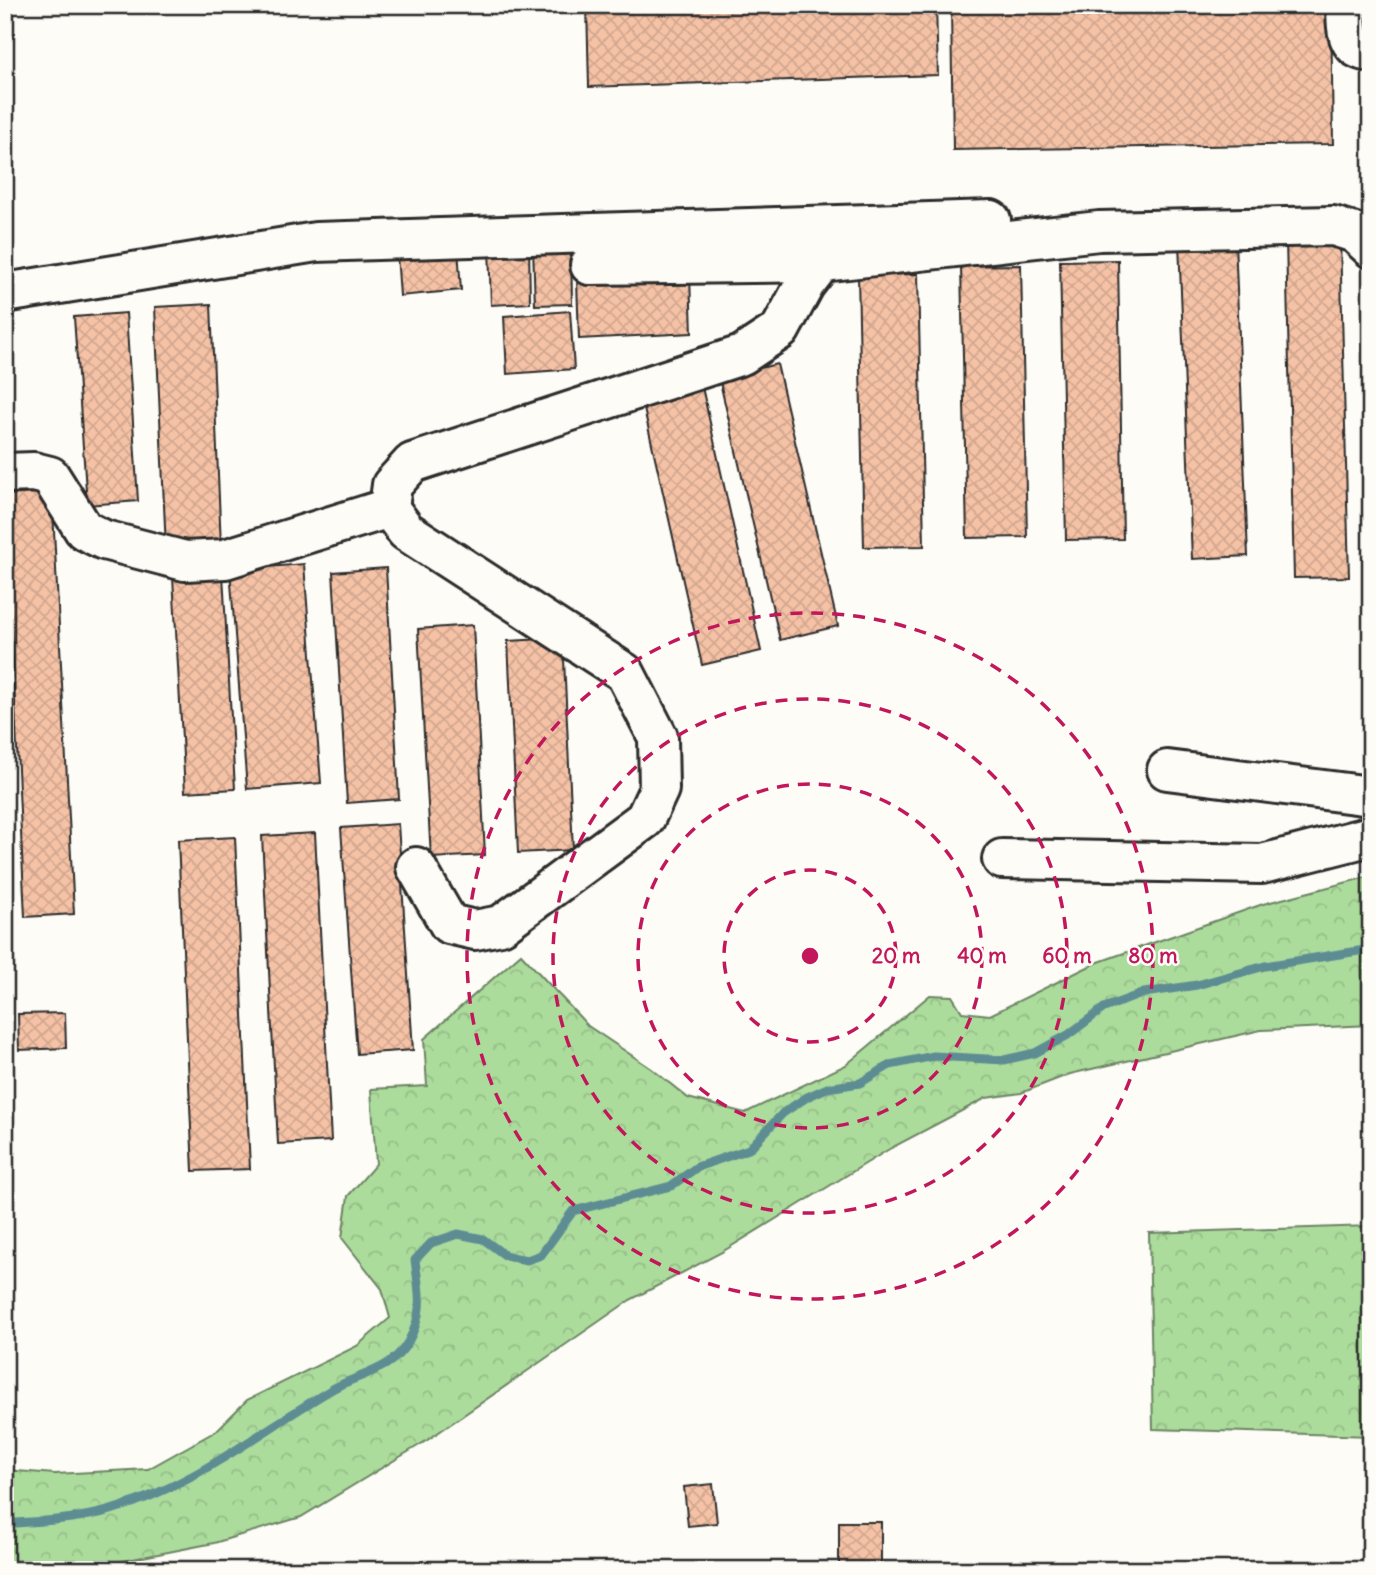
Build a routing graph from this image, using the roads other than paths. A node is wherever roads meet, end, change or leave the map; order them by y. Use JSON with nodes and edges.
{"nodes":[{"id":1,"x":1346,"y":5,"type":"edge"},
{"id":2,"x":1371,"y":52,"type":"edge"},
{"id":3,"x":1371,"y":207,"type":"edge"},
{"id":4,"x":1371,"y":248,"type":"edge"},
{"id":5,"x":822,"y":262,"type":"junction"},
{"id":6,"x":590,"y":265,"type":"dead end"},
{"id":7,"x":5,"y":293,"type":"edge"},
{"id":8,"x":5,"y":473,"type":"edge"},
{"id":9,"x":388,"y":508,"type":"junction"},
{"id":10,"x":1167,"y":770,"type":"dead end"},
{"id":11,"x":1371,"y":796,"type":"edge"},
{"id":12,"x":1371,"y":835,"type":"edge"},
{"id":13,"x":1002,"y":859,"type":"dead end"},
{"id":14,"x":416,"y":867,"type":"dead end"}],
"edges":[{"from":1,"to":2,"type":"street"},
{"from":3,"to":7,"type":"street"},
{"from":4,"to":5,"type":"street"},
{"from":5,"to":6,"type":"street"},
{"from":5,"to":9,"type":"street"},
{"from":8,"to":9,"type":"street"},
{"from":9,"to":14,"type":"street"},
{"from":10,"to":11,"type":"street"},
{"from":12,"to":13,"type":"street"}]}
